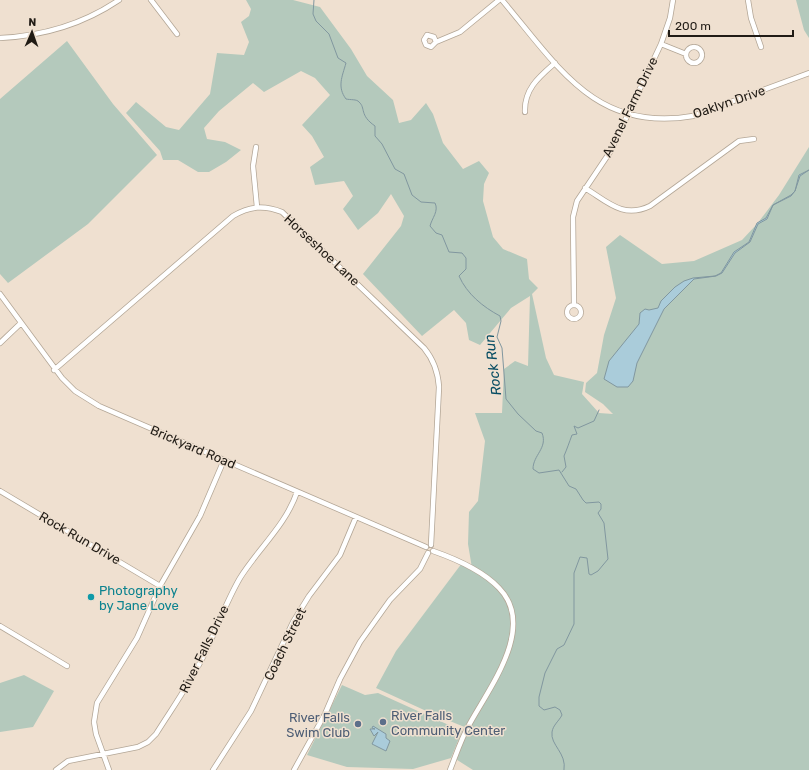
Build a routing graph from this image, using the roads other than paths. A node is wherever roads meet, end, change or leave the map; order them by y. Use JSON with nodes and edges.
{"nodes":[{"id":1,"x":119,"y":0,"type":"edge"},
{"id":2,"x":150,"y":0,"type":"edge"},
{"id":3,"x":501,"y":0,"type":"edge"},
{"id":4,"x":673,"y":0,"type":"edge"},
{"id":5,"x":748,"y":0,"type":"edge"},
{"id":6,"x":177,"y":34,"type":"dead end"},
{"id":7,"x":0,"y":38,"type":"edge"},
{"id":8,"x":436,"y":42,"type":"dead end"},
{"id":9,"x":661,"y":44,"type":"junction"},
{"id":10,"x":761,"y":47,"type":"dead end"},
{"id":11,"x":686,"y":54,"type":"dead end"},
{"id":12,"x":555,"y":63,"type":"junction"},
{"id":13,"x":809,"y":73,"type":"edge"},
{"id":14,"x":525,"y":112,"type":"dead end"},
{"id":15,"x":628,"y":114,"type":"junction"},
{"id":16,"x":754,"y":139,"type":"dead end"},
{"id":17,"x":256,"y":147,"type":"dead end"},
{"id":18,"x":585,"y":188,"type":"junction"},
{"id":19,"x":257,"y":207,"type":"junction"},
{"id":20,"x":0,"y":294,"type":"edge"},
{"id":21,"x":574,"y":305,"type":"dead end"},
{"id":22,"x":21,"y":323,"type":"junction"},
{"id":23,"x":0,"y":343,"type":"edge"},
{"id":24,"x":54,"y":370,"type":"junction"},
{"id":25,"x":224,"y":460,"type":"junction"},
{"id":26,"x":0,"y":491,"type":"edge"},
{"id":27,"x":297,"y":492,"type":"junction"},
{"id":28,"x":356,"y":518,"type":"junction"},
{"id":29,"x":428,"y":546,"type":"junction"},
{"id":30,"x":433,"y":551,"type":"junction"},
{"id":31,"x":428,"y":553,"type":"junction"},
{"id":32,"x":160,"y":586,"type":"junction"},
{"id":33,"x":0,"y":626,"type":"edge"},
{"id":34,"x":67,"y":666,"type":"dead end"},
{"id":35,"x":103,"y":753,"type":"junction"},
{"id":36,"x":56,"y":770,"type":"edge"},
{"id":37,"x":109,"y":770,"type":"edge"},
{"id":38,"x":213,"y":770,"type":"edge"},
{"id":39,"x":294,"y":770,"type":"edge"},
{"id":40,"x":450,"y":770,"type":"edge"}],
"edges":[{"from":1,"to":7,"type":"street"},
{"from":2,"to":6,"type":"street"},
{"from":3,"to":8,"type":"street"},
{"from":3,"to":12,"type":"street","name":"Oaklyn Drive"},
{"from":4,"to":9,"type":"street","name":"Avenel Farm Drive"},
{"from":5,"to":10,"type":"street"},
{"from":9,"to":11,"type":"street"},
{"from":9,"to":15,"type":"street","name":"Avenel Farm Drive"},
{"from":12,"to":14,"type":"street"},
{"from":12,"to":15,"type":"street","name":"Oaklyn Drive"},
{"from":13,"to":15,"type":"street","name":"Oaklyn Drive"},
{"from":15,"to":18,"type":"street","name":"Avenel Farm Drive"},
{"from":16,"to":18,"type":"street"},
{"from":17,"to":19,"type":"street"},
{"from":18,"to":21,"type":"street","name":"Avenel Farm Drive"},
{"from":19,"to":24,"type":"street","name":"Horseshoe Lane"},
{"from":19,"to":29,"type":"street","name":"Horseshoe Lane"},
{"from":20,"to":22,"type":"street","name":"Brickyard Road"},
{"from":22,"to":23,"type":"street"},
{"from":22,"to":24,"type":"street","name":"Brickyard Road"},
{"from":24,"to":25,"type":"street","name":"Brickyard Road"},
{"from":25,"to":27,"type":"street","name":"Brickyard Road"},
{"from":25,"to":32,"type":"street"},
{"from":26,"to":32,"type":"street","name":"Rock Run Drive"},
{"from":27,"to":28,"type":"street","name":"Brickyard Road"},
{"from":27,"to":35,"type":"street","name":"River Falls Drive"},
{"from":28,"to":29,"type":"street","name":"Brickyard Road"},
{"from":28,"to":38,"type":"street","name":"Coach Street"},
{"from":29,"to":30,"type":"street"},
{"from":29,"to":31,"type":"street"},
{"from":30,"to":31,"type":"street"},
{"from":30,"to":40,"type":"street"},
{"from":31,"to":39,"type":"street"},
{"from":32,"to":35,"type":"street"},
{"from":33,"to":34,"type":"street"},
{"from":35,"to":36,"type":"street","name":"River Falls Drive"},
{"from":35,"to":37,"type":"street"}]}
